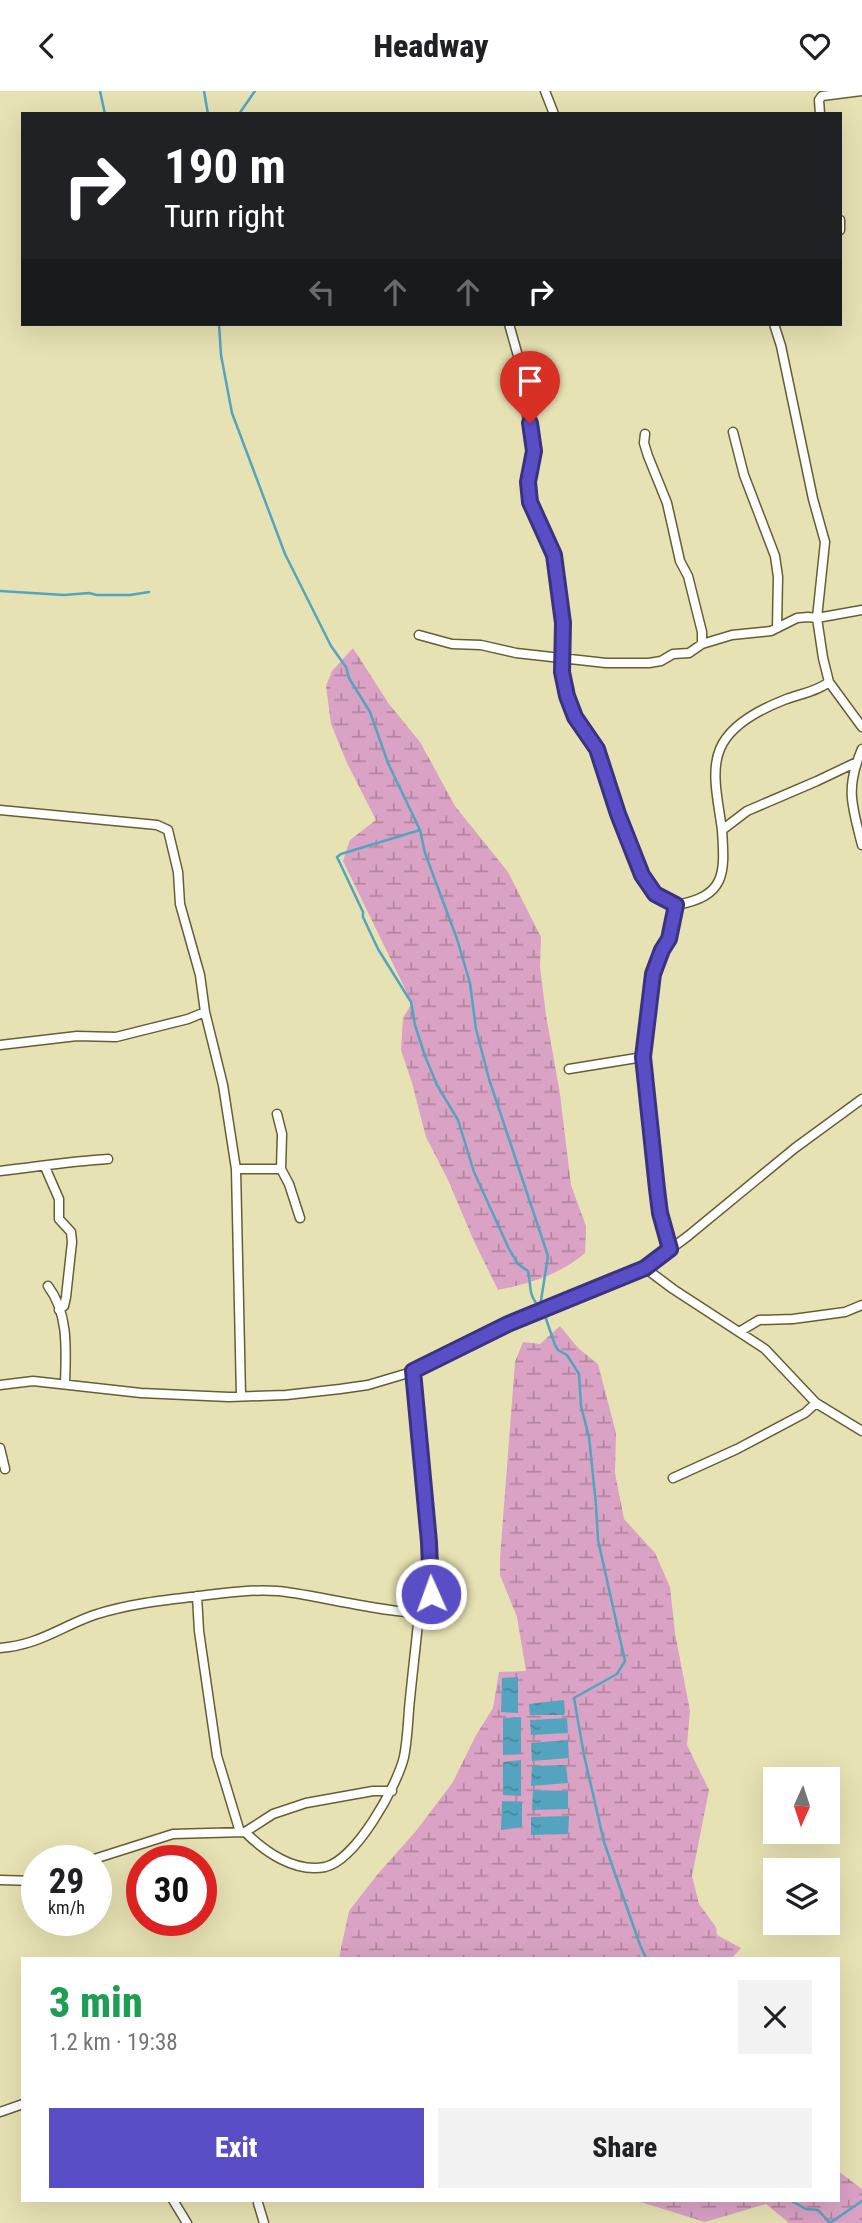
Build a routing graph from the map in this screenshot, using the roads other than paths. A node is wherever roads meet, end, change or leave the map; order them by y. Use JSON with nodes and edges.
{"nodes":[{"id":1,"x":545,"y":91,"type":"edge"},
{"id":2,"x":862,"y":92,"type":"edge"},
{"id":3,"x":553,"y":112,"type":"edge"},
{"id":4,"x":820,"y":112,"type":"edge"},
{"id":5,"x":510,"y":326,"type":"edge"},
{"id":6,"x":775,"y":326,"type":"edge"},
{"id":7,"x":733,"y":432,"type":"dead end"},
{"id":8,"x":645,"y":434,"type":"dead end"},
{"id":9,"x":862,"y":610,"type":"edge"},
{"id":10,"x":817,"y":618,"type":"junction"},
{"id":11,"x":777,"y":628,"type":"junction"},
{"id":12,"x":419,"y":635,"type":"dead end"},
{"id":13,"x":702,"y":644,"type":"junction"},
{"id":14,"x":563,"y":657,"type":"junction"},
{"id":15,"x":829,"y":682,"type":"junction"},
{"id":16,"x":862,"y":727,"type":"edge"},
{"id":17,"x":862,"y":749,"type":"edge"},
{"id":18,"x":857,"y":762,"type":"junction"},
{"id":19,"x":0,"y":810,"type":"edge"},
{"id":20,"x":722,"y":830,"type":"junction"},
{"id":21,"x":862,"y":845,"type":"edge"},
{"id":22,"x":676,"y":905,"type":"junction"},
{"id":23,"x":205,"y":1012,"type":"junction"},
{"id":24,"x":0,"y":1045,"type":"edge"},
{"id":25,"x":643,"y":1057,"type":"junction"},
{"id":26,"x":569,"y":1069,"type":"dead end"},
{"id":27,"x":862,"y":1099,"type":"edge"},
{"id":28,"x":277,"y":1114,"type":"dead end"},
{"id":29,"x":108,"y":1159,"type":"dead end"},
{"id":30,"x":45,"y":1167,"type":"junction"},
{"id":31,"x":236,"y":1169,"type":"junction"},
{"id":32,"x":281,"y":1169,"type":"junction"},
{"id":33,"x":0,"y":1171,"type":"edge"},
{"id":34,"x":300,"y":1218,"type":"dead end"},
{"id":35,"x":670,"y":1249,"type":"junction"},
{"id":36,"x":645,"y":1268,"type":"junction"},
{"id":37,"x":48,"y":1286,"type":"dead end"},
{"id":38,"x":862,"y":1305,"type":"edge"},
{"id":39,"x":60,"y":1310,"type":"junction"},
{"id":40,"x":739,"y":1332,"type":"junction"},
{"id":41,"x":413,"y":1371,"type":"junction"},
{"id":42,"x":65,"y":1384,"type":"junction"},
{"id":43,"x":0,"y":1385,"type":"edge"},
{"id":44,"x":242,"y":1396,"type":"junction"},
{"id":45,"x":816,"y":1403,"type":"junction"},
{"id":46,"x":862,"y":1431,"type":"edge"},
{"id":47,"x":0,"y":1448,"type":"edge"},
{"id":48,"x":5,"y":1469,"type":"dead end"},
{"id":49,"x":673,"y":1478,"type":"dead end"},
{"id":50,"x":197,"y":1596,"type":"junction"},
{"id":51,"x":419,"y":1613,"type":"junction"},
{"id":52,"x":0,"y":1648,"type":"edge"},
{"id":53,"x":392,"y":1791,"type":"junction"},
{"id":54,"x":242,"y":1832,"type":"junction"},
{"id":55,"x":112,"y":1853,"type":"edge"},
{"id":56,"x":0,"y":1880,"type":"edge"},
{"id":57,"x":21,"y":1881,"type":"edge"},
{"id":58,"x":21,"y":2105,"type":"edge"},
{"id":59,"x":0,"y":2112,"type":"edge"},
{"id":60,"x":174,"y":2202,"type":"edge"},
{"id":61,"x":258,"y":2203,"type":"dead end"},
{"id":62,"x":187,"y":2223,"type":"edge"},
{"id":63,"x":264,"y":2223,"type":"edge"}],
"edges":[{"from":1,"to":3,"type":"street"},
{"from":2,"to":4,"type":"street"},
{"from":5,"to":14,"type":"street"},
{"from":6,"to":10,"type":"street"},
{"from":7,"to":11,"type":"street"},
{"from":8,"to":13,"type":"street"},
{"from":9,"to":10,"type":"street"},
{"from":10,"to":11,"type":"street"},
{"from":10,"to":15,"type":"street"},
{"from":11,"to":13,"type":"street"},
{"from":12,"to":14,"type":"street"},
{"from":13,"to":14,"type":"street"},
{"from":14,"to":22,"type":"street"},
{"from":15,"to":16,"type":"street"},
{"from":15,"to":20,"type":"street"},
{"from":17,"to":18,"type":"street"},
{"from":18,"to":20,"type":"street"},
{"from":18,"to":21,"type":"street"},
{"from":19,"to":23,"type":"street"},
{"from":20,"to":22,"type":"street"},
{"from":22,"to":25,"type":"street"},
{"from":23,"to":24,"type":"street"},
{"from":23,"to":31,"type":"street"},
{"from":25,"to":26,"type":"street"},
{"from":25,"to":35,"type":"street"},
{"from":27,"to":35,"type":"street"},
{"from":28,"to":32,"type":"street"},
{"from":29,"to":30,"type":"street"},
{"from":30,"to":33,"type":"street"},
{"from":30,"to":39,"type":"street"},
{"from":31,"to":32,"type":"street"},
{"from":31,"to":44,"type":"street"},
{"from":32,"to":34,"type":"street"},
{"from":35,"to":36,"type":"street"},
{"from":36,"to":40,"type":"street"},
{"from":36,"to":41,"type":"street"},
{"from":37,"to":39,"type":"street"},
{"from":38,"to":40,"type":"street"},
{"from":39,"to":42,"type":"street"},
{"from":40,"to":45,"type":"street"},
{"from":41,"to":44,"type":"street"},
{"from":41,"to":51,"type":"street"},
{"from":42,"to":43,"type":"street"},
{"from":42,"to":44,"type":"street"},
{"from":45,"to":46,"type":"street"},
{"from":45,"to":49,"type":"street"},
{"from":47,"to":48,"type":"street"},
{"from":50,"to":51,"type":"street"},
{"from":50,"to":52,"type":"street"},
{"from":50,"to":54,"type":"street"},
{"from":51,"to":53,"type":"street"},
{"from":53,"to":54,"type":"street"},
{"from":53,"to":54,"type":"street"},
{"from":54,"to":55,"type":"street"},
{"from":56,"to":57,"type":"street"},
{"from":58,"to":59,"type":"street"},
{"from":60,"to":62,"type":"street"},
{"from":61,"to":63,"type":"street"}]}
